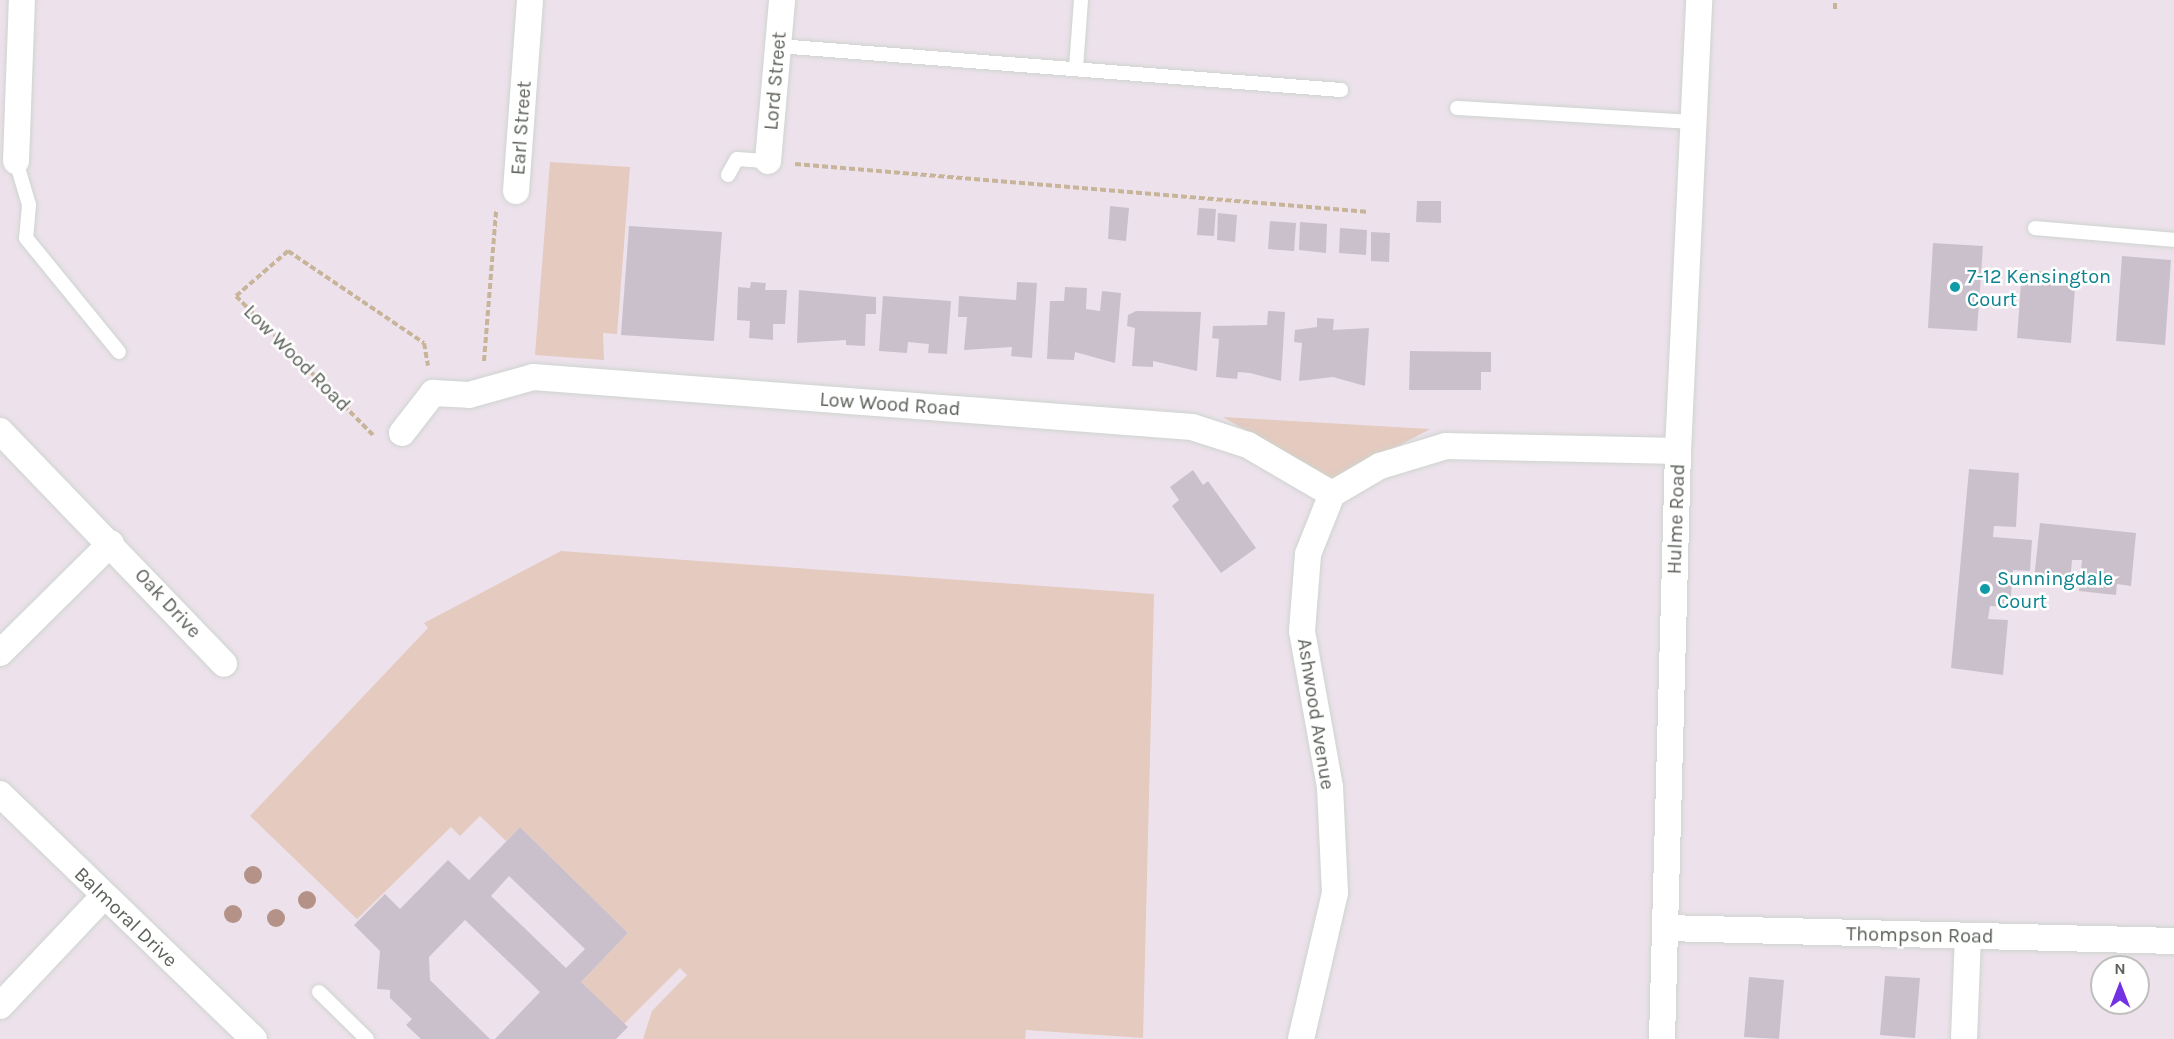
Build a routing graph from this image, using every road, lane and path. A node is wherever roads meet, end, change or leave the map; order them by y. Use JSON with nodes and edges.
{"nodes":[{"id":1,"x":22,"y":0,"type":"edge"},
{"id":2,"x":530,"y":0,"type":"edge"},
{"id":3,"x":782,"y":0,"type":"edge"},
{"id":4,"x":1081,"y":0,"type":"edge"},
{"id":5,"x":1699,"y":0,"type":"edge"},
{"id":6,"x":1835,"y":0,"type":"edge"},
{"id":7,"x":1834,"y":9,"type":"dead end"},
{"id":8,"x":778,"y":46,"type":"junction"},
{"id":9,"x":1076,"y":68,"type":"junction"},
{"id":10,"x":1341,"y":90,"type":"dead end"},
{"id":11,"x":1457,"y":108,"type":"dead end"},
{"id":12,"x":1694,"y":122,"type":"junction"},
{"id":13,"x":16,"y":161,"type":"joint"},
{"id":14,"x":768,"y":161,"type":"junction"},
{"id":15,"x":728,"y":175,"type":"dead end"},
{"id":16,"x":516,"y":191,"type":"joint"},
{"id":17,"x":1369,"y":212,"type":"dead end"},
{"id":18,"x":2036,"y":228,"type":"dead end"},
{"id":19,"x":2174,"y":240,"type":"edge"},
{"id":20,"x":119,"y":352,"type":"dead end"},
{"id":21,"x":482,"y":392,"type":"junction"},
{"id":22,"x":433,"y":393,"type":"junction"},
{"id":23,"x":0,"y":431,"type":"edge"},
{"id":24,"x":402,"y":433,"type":"joint"},
{"id":25,"x":1678,"y":451,"type":"junction"},
{"id":26,"x":1332,"y":494,"type":"junction"},
{"id":27,"x":111,"y":543,"type":"junction"},
{"id":28,"x":0,"y":654,"type":"edge"},
{"id":29,"x":224,"y":664,"type":"dead end"},
{"id":30,"x":0,"y":794,"type":"edge"},
{"id":31,"x":104,"y":896,"type":"junction"},
{"id":32,"x":1665,"y":928,"type":"junction"},
{"id":33,"x":1968,"y":936,"type":"junction"},
{"id":34,"x":2174,"y":941,"type":"edge"},
{"id":35,"x":319,"y":993,"type":"dead end"},
{"id":36,"x":0,"y":1006,"type":"edge"},
{"id":37,"x":254,"y":1039,"type":"edge"},
{"id":38,"x":367,"y":1039,"type":"edge"},
{"id":39,"x":1301,"y":1039,"type":"edge"},
{"id":40,"x":1662,"y":1039,"type":"edge"},
{"id":41,"x":1964,"y":1039,"type":"edge"}],
"edges":[{"from":1,"to":13,"type":"street"},
{"from":2,"to":16,"type":"street","name":"Earl Street"},
{"from":3,"to":8,"type":"street","name":"Lord Street"},
{"from":4,"to":9,"type":"lane"},
{"from":5,"to":12,"type":"street","name":"Hulme Road"},
{"from":6,"to":7,"type":"path"},
{"from":8,"to":9,"type":"lane"},
{"from":8,"to":14,"type":"street","name":"Lord Street"},
{"from":9,"to":10,"type":"lane"},
{"from":11,"to":12,"type":"lane"},
{"from":12,"to":25,"type":"street","name":"Hulme Road"},
{"from":13,"to":20,"type":"lane"},
{"from":14,"to":15,"type":"lane"},
{"from":14,"to":17,"type":"path"},
{"from":16,"to":21,"type":"path","name":"Earl Street"},
{"from":18,"to":19,"type":"lane"},
{"from":21,"to":22,"type":"street","name":"Low Wood Road"},
{"from":21,"to":26,"type":"street","name":"Low Wood Road"},
{"from":22,"to":24,"type":"street"},
{"from":22,"to":24,"type":"path","name":"Low Wood Road"},
{"from":23,"to":27,"type":"street","name":"Oak Drive"},
{"from":25,"to":26,"type":"street"},
{"from":25,"to":32,"type":"street","name":"Hulme Road"},
{"from":26,"to":39,"type":"street","name":"Ashwood Avenue"},
{"from":27,"to":28,"type":"street"},
{"from":27,"to":29,"type":"street","name":"Oak Drive"},
{"from":30,"to":31,"type":"street","name":"Balmoral Drive"},
{"from":31,"to":36,"type":"street"},
{"from":31,"to":37,"type":"street","name":"Balmoral Drive"},
{"from":32,"to":33,"type":"street","name":"Thompson Road"},
{"from":32,"to":40,"type":"street","name":"Hulme Road"},
{"from":33,"to":34,"type":"street","name":"Thompson Road"},
{"from":33,"to":41,"type":"street"},
{"from":35,"to":38,"type":"lane"}]}
